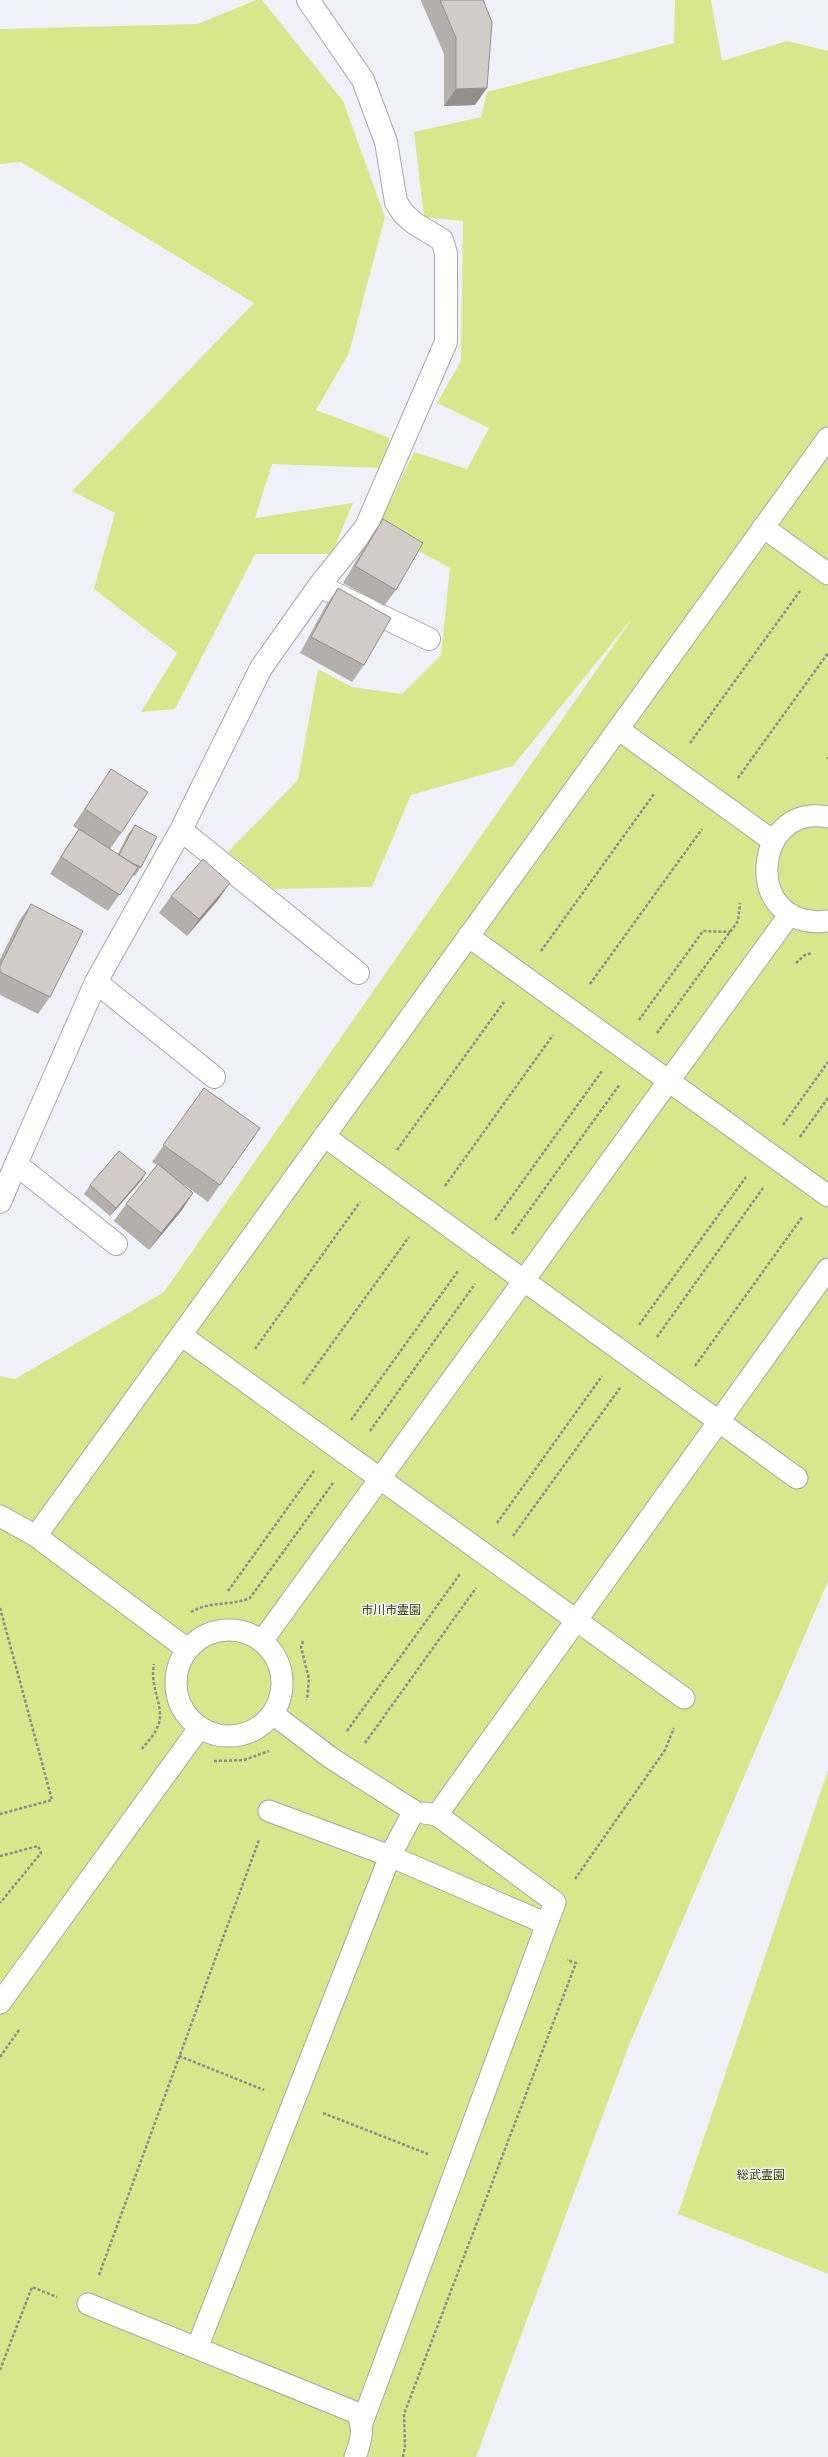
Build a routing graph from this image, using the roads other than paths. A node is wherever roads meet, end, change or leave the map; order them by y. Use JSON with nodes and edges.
{"nodes":[{"id":1,"x":316,"y":2,"type":"edge"},
{"id":2,"x":828,"y":438,"type":"edge"},
{"id":3,"x":763,"y":528,"type":"junction"},
{"id":4,"x":828,"y":574,"type":"edge"},
{"id":5,"x":319,"y":586,"type":"junction"},
{"id":6,"x":429,"y":639,"type":"dead end"},
{"id":7,"x":618,"y":729,"type":"junction"},
{"id":8,"x":828,"y":817,"type":"edge"},
{"id":9,"x":181,"y":830,"type":"junction"},
{"id":10,"x":773,"y":841,"type":"junction"},
{"id":11,"x":790,"y":914,"type":"junction"},
{"id":12,"x":828,"y":921,"type":"edge"},
{"id":13,"x":468,"y":936,"type":"junction"},
{"id":14,"x":358,"y":972,"type":"dead end"},
{"id":15,"x":96,"y":982,"type":"junction"},
{"id":16,"x":214,"y":1077,"type":"dead end"},
{"id":17,"x":669,"y":1081,"type":"junction"},
{"id":18,"x":324,"y":1136,"type":"junction"},
{"id":19,"x":16,"y":1164,"type":"junction"},
{"id":20,"x":825,"y":1193,"type":"edge"},
{"id":21,"x":0,"y":1202,"type":"edge"},
{"id":22,"x":116,"y":1244,"type":"dead end"},
{"id":23,"x":828,"y":1269,"type":"edge"},
{"id":24,"x":524,"y":1281,"type":"junction"},
{"id":25,"x":181,"y":1335,"type":"junction"},
{"id":26,"x":719,"y":1421,"type":"junction"},
{"id":27,"x":797,"y":1478,"type":"dead end"},
{"id":28,"x":380,"y":1479,"type":"junction"},
{"id":29,"x":0,"y":1516,"type":"edge"},
{"id":30,"x":36,"y":1536,"type":"junction"},
{"id":31,"x":576,"y":1620,"type":"junction"},
{"id":32,"x":262,"y":1641,"type":"junction"},
{"id":33,"x":187,"y":1649,"type":"junction"},
{"id":34,"x":684,"y":1698,"type":"road end"},
{"id":35,"x":273,"y":1714,"type":"junction"},
{"id":36,"x":200,"y":1727,"type":"junction"},
{"id":37,"x":270,"y":1811,"type":"road end"},
{"id":38,"x":414,"y":1811,"type":"junction"},
{"id":39,"x":437,"y":1815,"type":"junction"},
{"id":40,"x":390,"y":1856,"type":"junction"},
{"id":41,"x":546,"y":1924,"type":"junction"},
{"id":42,"x":0,"y":2003,"type":"edge"},
{"id":43,"x":88,"y":2304,"type":"road end"},
{"id":44,"x":197,"y":2348,"type":"junction"},
{"id":45,"x":362,"y":2423,"type":"junction"},
{"id":46,"x":355,"y":2457,"type":"edge"}],
"edges":[{"from":1,"to":5,"type":"street"},
{"from":2,"to":3,"type":"lane"},
{"from":3,"to":4,"type":"lane"},
{"from":3,"to":7,"type":"lane"},
{"from":5,"to":6,"type":"street"},
{"from":5,"to":9,"type":"street"},
{"from":7,"to":10,"type":"lane"},
{"from":7,"to":13,"type":"lane"},
{"from":8,"to":10,"type":"lane"},
{"from":9,"to":14,"type":"street"},
{"from":9,"to":15,"type":"street"},
{"from":10,"to":11,"type":"lane"},
{"from":11,"to":12,"type":"lane"},
{"from":11,"to":17,"type":"lane"},
{"from":13,"to":17,"type":"lane"},
{"from":13,"to":18,"type":"lane"},
{"from":15,"to":16,"type":"street"},
{"from":15,"to":19,"type":"street"},
{"from":17,"to":20,"type":"lane"},
{"from":17,"to":24,"type":"lane"},
{"from":18,"to":24,"type":"lane"},
{"from":18,"to":25,"type":"lane"},
{"from":19,"to":21,"type":"street"},
{"from":19,"to":22,"type":"street"},
{"from":23,"to":26,"type":"lane"},
{"from":24,"to":26,"type":"lane"},
{"from":24,"to":28,"type":"lane"},
{"from":25,"to":28,"type":"lane"},
{"from":25,"to":30,"type":"lane"},
{"from":26,"to":27,"type":"lane"},
{"from":26,"to":31,"type":"lane"},
{"from":28,"to":31,"type":"lane"},
{"from":28,"to":32,"type":"lane"},
{"from":29,"to":30,"type":"lane"},
{"from":30,"to":33,"type":"lane"},
{"from":31,"to":34,"type":"lane"},
{"from":31,"to":39,"type":"lane"},
{"from":32,"to":33,"type":"lane"},
{"from":32,"to":35,"type":"lane"},
{"from":33,"to":36,"type":"lane"},
{"from":35,"to":36,"type":"lane"},
{"from":35,"to":38,"type":"lane"},
{"from":36,"to":42,"type":"lane"},
{"from":37,"to":40,"type":"lane"},
{"from":38,"to":39,"type":"lane"},
{"from":38,"to":40,"type":"lane"},
{"from":39,"to":41,"type":"lane"},
{"from":40,"to":41,"type":"lane"},
{"from":40,"to":44,"type":"lane"},
{"from":41,"to":45,"type":"lane"},
{"from":43,"to":44,"type":"lane"},
{"from":44,"to":45,"type":"lane"},
{"from":45,"to":46,"type":"lane"}]}
